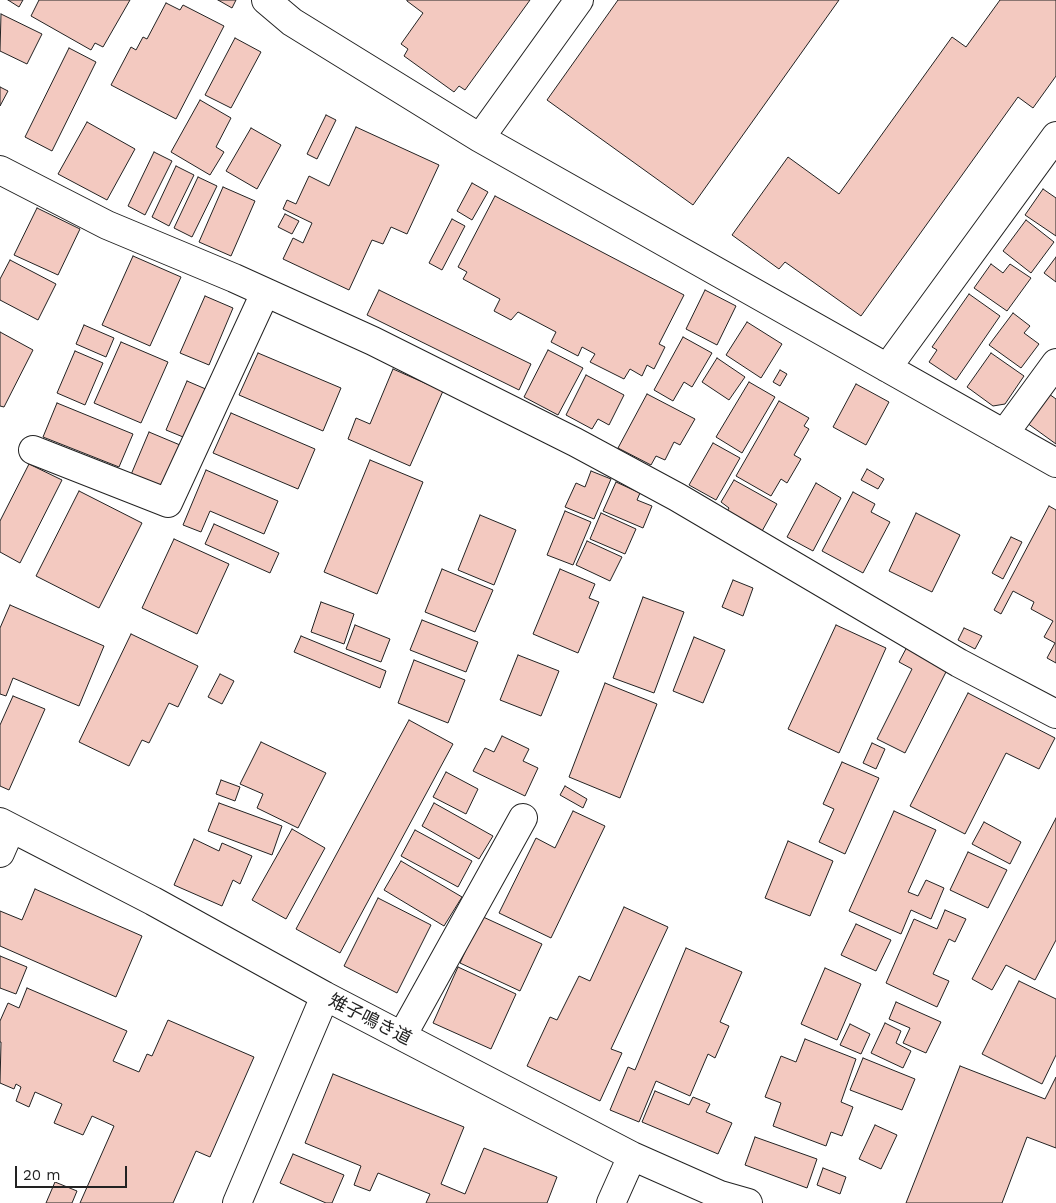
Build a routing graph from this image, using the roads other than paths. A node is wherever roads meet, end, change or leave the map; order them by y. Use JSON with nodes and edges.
{"nodes":[{"id":1,"x":266,"y":0,"type":"edge"},
{"id":2,"x":580,"y":0,"type":"edge"},
{"id":3,"x":1056,"y":136,"type":"edge"},
{"id":4,"x":480,"y":138,"type":"junction"},
{"id":5,"x":0,"y":170,"type":"edge"},
{"id":6,"x":264,"y":293,"type":"junction"},
{"id":7,"x":1056,"y":362,"type":"edge"},
{"id":8,"x":888,"y":368,"type":"junction"},
{"id":9,"x":1004,"y":434,"type":"junction"},
{"id":10,"x":33,"y":450,"type":"dead end"},
{"id":11,"x":1056,"y":463,"type":"edge"},
{"id":12,"x":1056,"y":714,"type":"edge"},
{"id":13,"x":523,"y":818,"type":"dead end"},
{"id":14,"x":5,"y":825,"type":"edge"},
{"id":15,"x":0,"y":853,"type":"edge"},
{"id":16,"x":325,"y":996,"type":"junction"},
{"id":17,"x":402,"y":1036,"type":"junction"},
{"id":18,"x":632,"y":1156,"type":"junction"},
{"id":19,"x":237,"y":1203,"type":"edge"},
{"id":20,"x":611,"y":1203,"type":"edge"},
{"id":21,"x":748,"y":1203,"type":"edge"}],
"edges":[{"from":1,"to":4,"type":"street"},
{"from":2,"to":4,"type":"street"},
{"from":3,"to":8,"type":"street"},
{"from":4,"to":8,"type":"street"},
{"from":5,"to":6,"type":"street"},
{"from":6,"to":10,"type":"street"},
{"from":6,"to":12,"type":"street"},
{"from":7,"to":9,"type":"street"},
{"from":8,"to":9,"type":"street"},
{"from":9,"to":11,"type":"street"},
{"from":13,"to":17,"type":"street"},
{"from":14,"to":15,"type":"street"},
{"from":14,"to":16,"type":"street","name":"雉子鳴き道"},
{"from":16,"to":17,"type":"street","name":"雉子鳴き道"},
{"from":16,"to":19,"type":"street"},
{"from":17,"to":18,"type":"street","name":"雉子鳴き道"},
{"from":18,"to":20,"type":"street"},
{"from":18,"to":21,"type":"street","name":"雉子鳴き道"}]}
